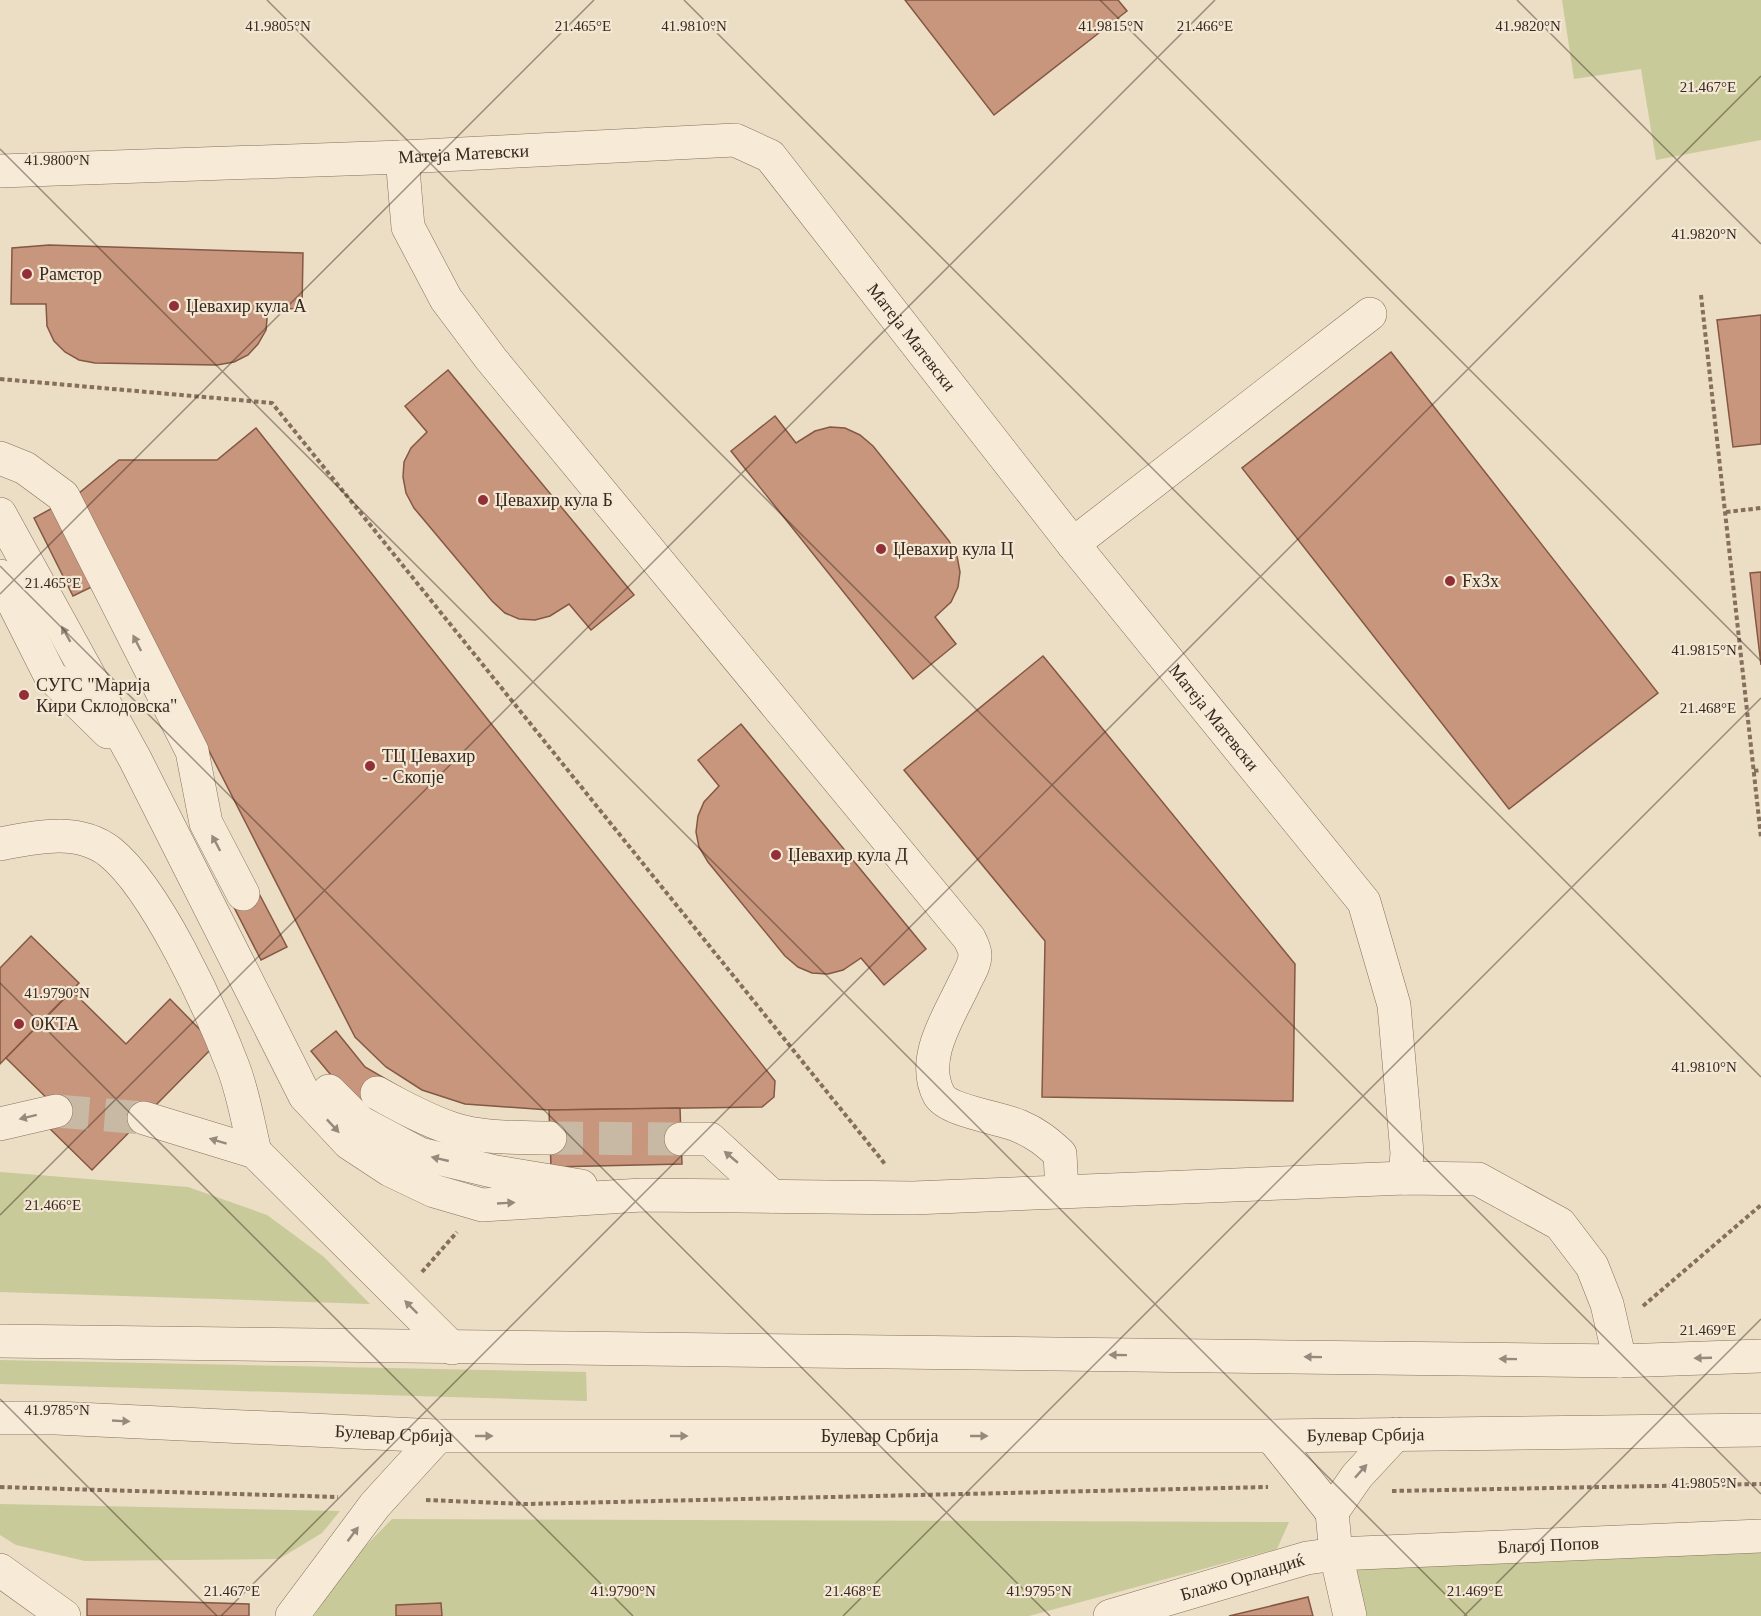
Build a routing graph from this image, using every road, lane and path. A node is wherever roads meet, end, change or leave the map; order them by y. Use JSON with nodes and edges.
{"nodes":[{"id":1,"x":402,"y":157,"type":"junction"},
{"id":2,"x":0,"y":171,"type":"edge"},
{"id":3,"x":1701,"y":295,"type":"dead end"},
{"id":4,"x":1370,"y":314,"type":"dead end"},
{"id":5,"x":0,"y":379,"type":"edge"},
{"id":6,"x":13,"y":463,"type":"edge"},
{"id":7,"x":1761,"y":508,"type":"edge"},
{"id":8,"x":1726,"y":512,"type":"junction"},
{"id":9,"x":0,"y":514,"type":"edge"},
{"id":10,"x":59,"y":533,"type":"dead end"},
{"id":11,"x":1073,"y":544,"type":"junction"},
{"id":12,"x":0,"y":576,"type":"edge"},
{"id":13,"x":135,"y":759,"type":"junction"},
{"id":14,"x":1761,"y":770,"type":"edge"},
{"id":15,"x":1754,"y":771,"type":"junction"},
{"id":16,"x":1761,"y":837,"type":"edge"},
{"id":17,"x":6,"y":850,"type":"edge"},
{"id":18,"x":243,"y":894,"type":"dead end"},
{"id":19,"x":280,"y":1042,"type":"junction"},
{"id":20,"x":377,"y":1093,"type":"dead end"},
{"id":21,"x":56,"y":1111,"type":"tunnel mouth"},
{"id":22,"x":144,"y":1118,"type":"tunnel mouth"},
{"id":23,"x":0,"y":1124,"type":"edge"},
{"id":24,"x":550,"y":1138,"type":"tunnel mouth"},
{"id":25,"x":681,"y":1139,"type":"tunnel mouth"},
{"id":26,"x":255,"y":1152,"type":"junction"},
{"id":27,"x":1405,"y":1178,"type":"junction"},
{"id":28,"x":1062,"y":1191,"type":"junction"},
{"id":29,"x":642,"y":1195,"type":"junction"},
{"id":30,"x":772,"y":1196,"type":"junction"},
{"id":31,"x":913,"y":1198,"type":"junction"},
{"id":32,"x":482,"y":1205,"type":"junction"},
{"id":33,"x":1761,"y":1205,"type":"edge"},
{"id":34,"x":400,"y":1296,"type":"junction"},
{"id":35,"x":0,"y":1341,"type":"edge"},
{"id":36,"x":1616,"y":1347,"type":"junction"},
{"id":37,"x":452,"y":1348,"type":"junction"},
{"id":38,"x":1761,"y":1356,"type":"edge"},
{"id":39,"x":0,"y":1418,"type":"edge"},
{"id":40,"x":1761,"y":1430,"type":"edge"},
{"id":41,"x":1396,"y":1434,"type":"junction"},
{"id":42,"x":438,"y":1436,"type":"junction"},
{"id":43,"x":1271,"y":1436,"type":"junction"},
{"id":44,"x":1761,"y":1484,"type":"edge"},
{"id":45,"x":1280,"y":1486,"type":"dead end"},
{"id":46,"x":0,"y":1487,"type":"edge"},
{"id":47,"x":1388,"y":1491,"type":"dead end"},
{"id":48,"x":381,"y":1498,"type":"junction"},
{"id":49,"x":1332,"y":1512,"type":"junction"},
{"id":50,"x":1761,"y":1536,"type":"edge"},
{"id":51,"x":1336,"y":1554,"type":"junction"},
{"id":52,"x":0,"y":1571,"type":"edge"},
{"id":53,"x":318,"y":1581,"type":"junction"},
{"id":54,"x":31,"y":1616,"type":"edge"},
{"id":55,"x":64,"y":1616,"type":"edge"},
{"id":56,"x":274,"y":1616,"type":"edge"},
{"id":57,"x":292,"y":1616,"type":"edge"},
{"id":58,"x":1110,"y":1616,"type":"edge"},
{"id":59,"x":1350,"y":1616,"type":"edge"}],
"edges":[{"from":1,"to":2,"type":"street","name":"Матеја Матевски"},
{"from":1,"to":11,"type":"street","name":"Матеја Матевски"},
{"from":1,"to":28,"type":"street"},
{"from":3,"to":8,"type":"path"},
{"from":4,"to":11,"type":"street"},
{"from":5,"to":31,"type":"path"},
{"from":6,"to":10,"type":"street"},
{"from":18,"to":6,"type":"street","one_way":true},
{"from":7,"to":8,"type":"path"},
{"from":8,"to":15,"type":"path"},
{"from":13,"to":9,"type":"street","one_way":true},
{"from":11,"to":27,"type":"street","name":"Матеја Матевски"},
{"from":12,"to":13,"type":"street"},
{"from":13,"to":19,"type":"street"},
{"from":14,"to":15,"type":"path"},
{"from":15,"to":16,"type":"path"},
{"from":17,"to":26,"type":"street"},
{"from":29,"to":19,"type":"street","one_way":true},
{"from":19,"to":32,"type":"street","one_way":true},
{"from":20,"to":24,"type":"street"},
{"from":21,"to":23,"type":"street","one_way":true},
{"from":26,"to":22,"type":"street","one_way":true},
{"from":30,"to":25,"type":"street","one_way":true},
{"from":26,"to":34,"type":"street"},
{"from":27,"to":28,"type":"street"},
{"from":27,"to":36,"type":"street"},
{"from":28,"to":31,"type":"street"},
{"from":29,"to":30,"type":"street"},
{"from":32,"to":29,"type":"street","one_way":true},
{"from":30,"to":31,"type":"street"},
{"from":32,"to":34,"type":"path"},
{"from":33,"to":36,"type":"path"},
{"from":37,"to":34,"type":"street","one_way":true},
{"from":35,"to":37,"type":"street"},
{"from":36,"to":37,"type":"street","one_way":true},
{"from":38,"to":36,"type":"street","one_way":true},
{"from":39,"to":42,"type":"street","name":"Булевар Србија","one_way":true},
{"from":40,"to":41,"type":"street","name":"Булевар Србија"},
{"from":41,"to":43,"type":"street","name":"Булевар Србија"},
{"from":49,"to":41,"type":"street","one_way":true},
{"from":42,"to":43,"type":"street","name":"Булевар Србија","one_way":true},
{"from":42,"to":48,"type":"street"},
{"from":43,"to":49,"type":"street"},
{"from":44,"to":47,"type":"path"},
{"from":45,"to":48,"type":"path"},
{"from":46,"to":48,"type":"path"},
{"from":53,"to":48,"type":"street","one_way":true},
{"from":49,"to":51,"type":"street"},
{"from":50,"to":51,"type":"street","name":"Благој Попов"},
{"from":51,"to":58,"type":"street","name":"Блажо Орландиќ"},
{"from":51,"to":59,"type":"street"},
{"from":52,"to":54,"type":"street"},
{"from":52,"to":55,"type":"street"},
{"from":53,"to":56,"type":"street"},
{"from":53,"to":57,"type":"street"}]}
